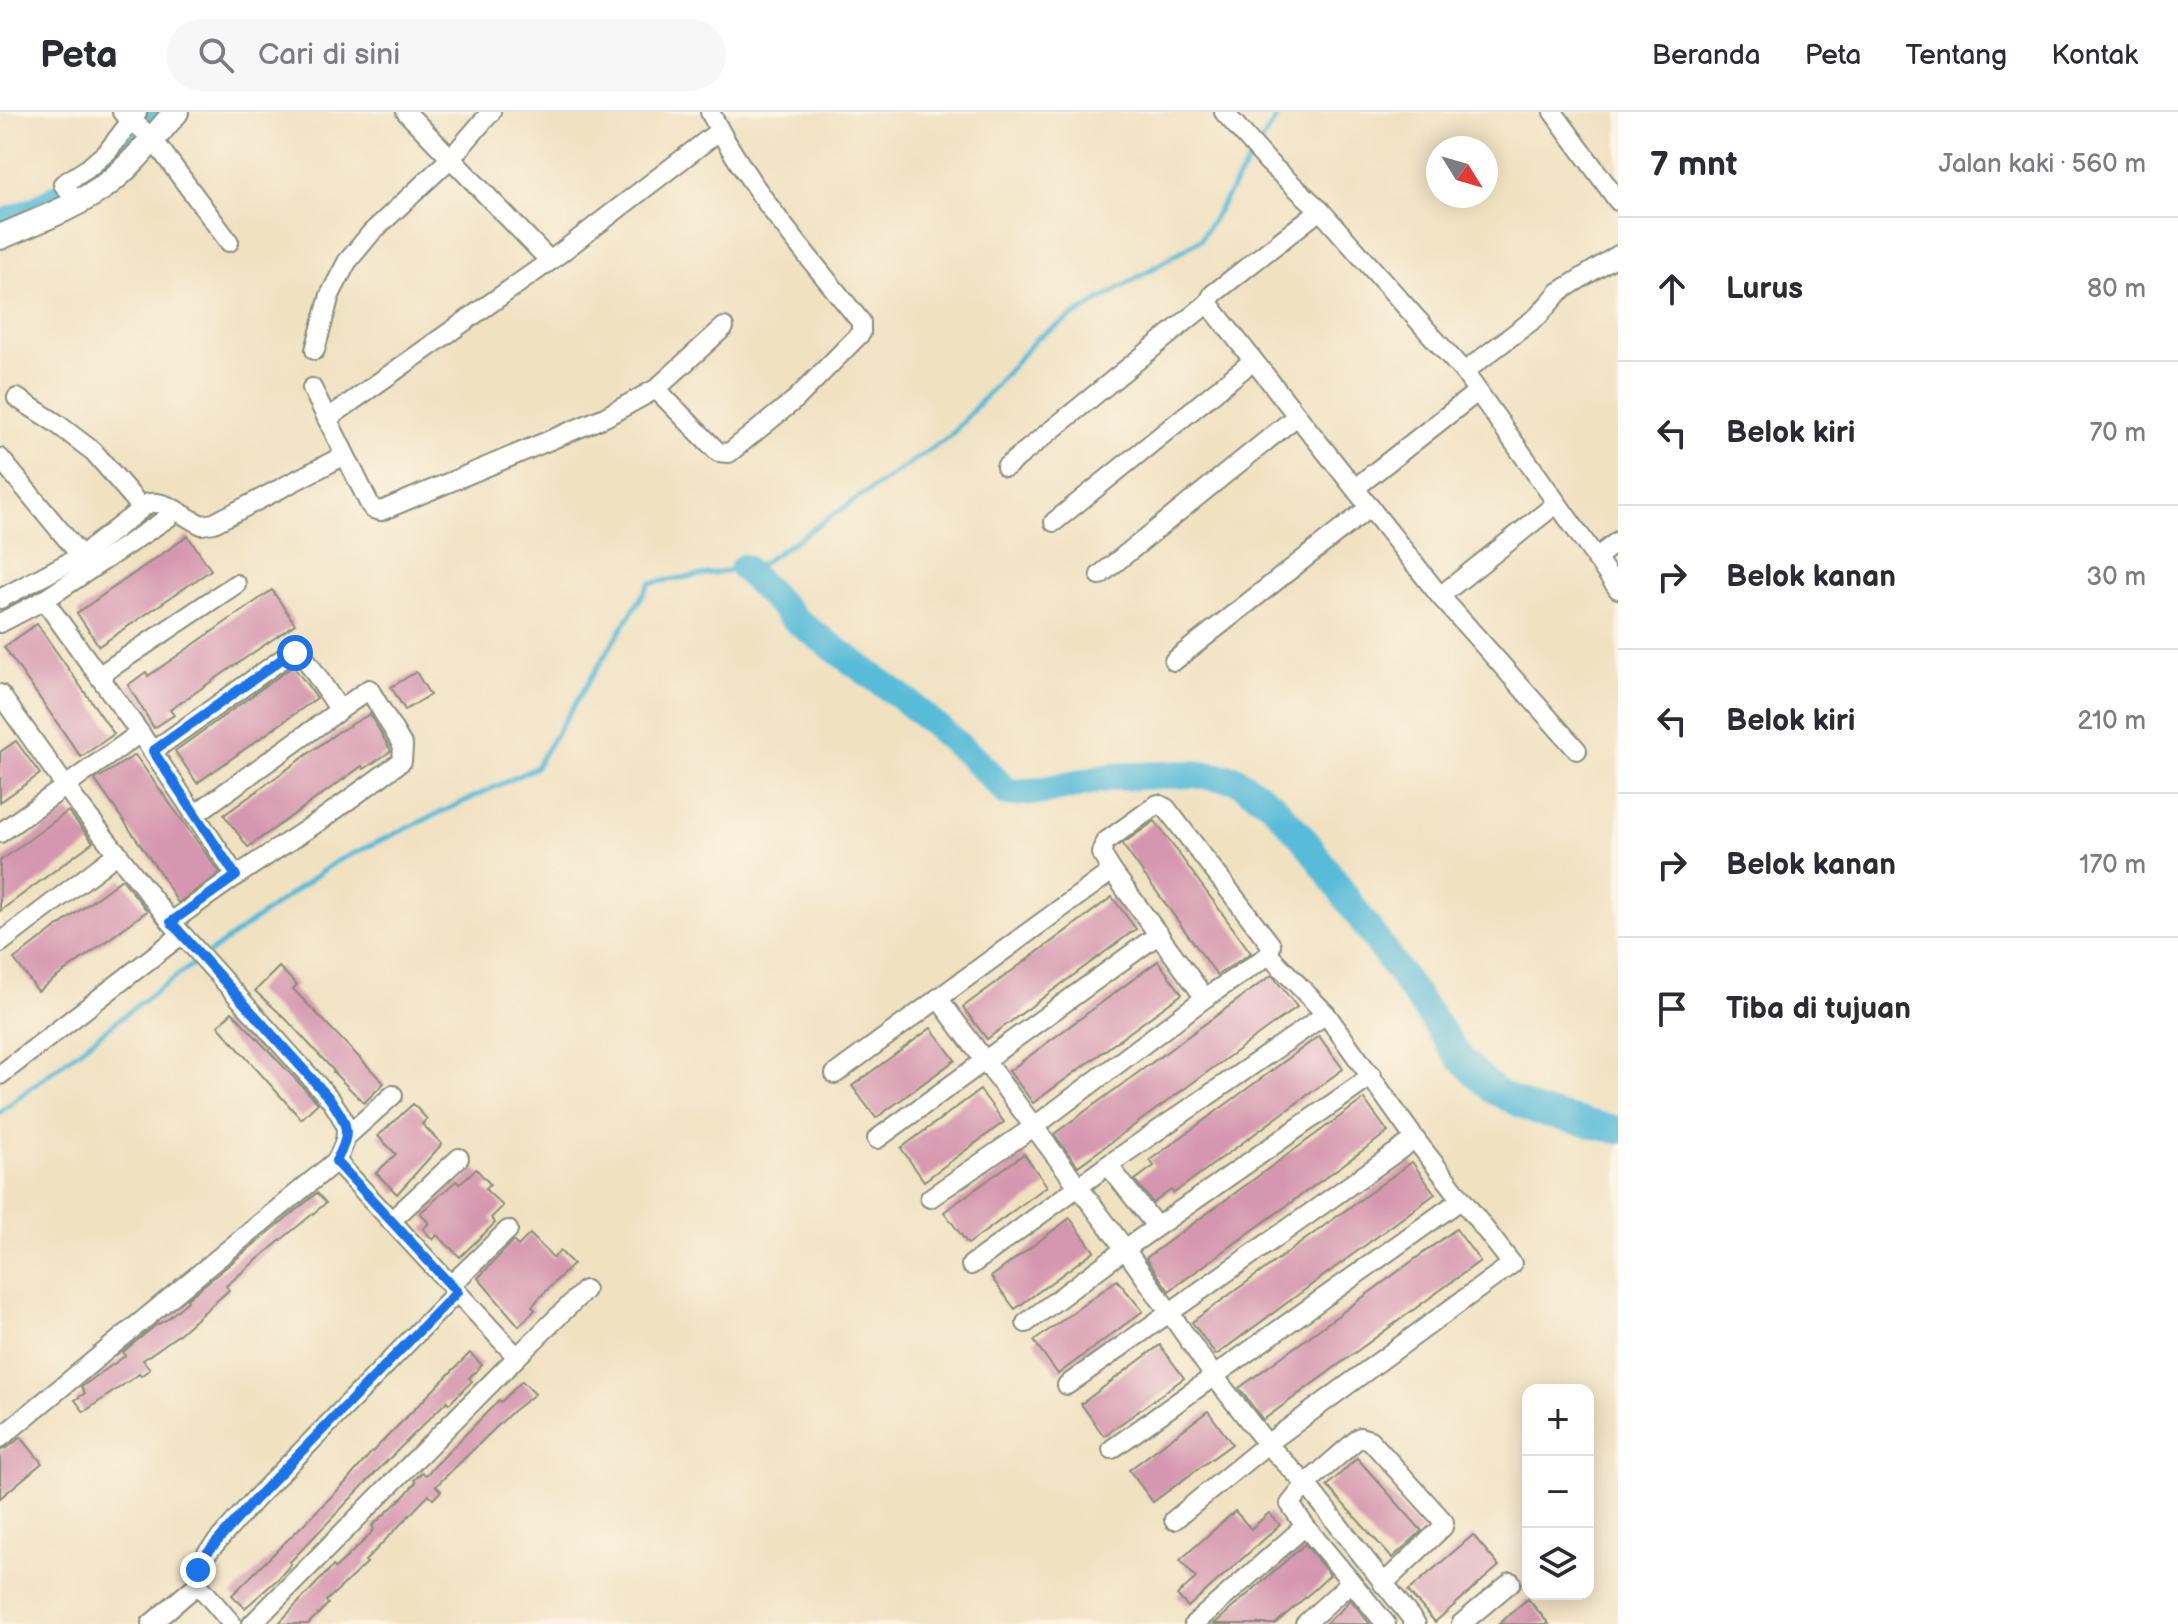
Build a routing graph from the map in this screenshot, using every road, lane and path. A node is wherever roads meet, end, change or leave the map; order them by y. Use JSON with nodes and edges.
{"nodes":[{"id":1,"x":176,"y":112,"type":"edge"},
{"id":2,"x":406,"y":112,"type":"edge"},
{"id":3,"x":491,"y":112,"type":"edge"},
{"id":4,"x":710,"y":112,"type":"edge"},
{"id":5,"x":1224,"y":112,"type":"edge"},
{"id":6,"x":1553,"y":112,"type":"edge"},
{"id":7,"x":134,"y":131,"type":"edge"},
{"id":8,"x":719,"y":131,"type":"junction"},
{"id":9,"x":452,"y":157,"type":"junction"},
{"id":10,"x":1618,"y":201,"type":"edge"},
{"id":11,"x":1320,"y":210,"type":"junction"},
{"id":12,"x":0,"y":237,"type":"edge"},
{"id":13,"x":229,"y":242,"type":"dead end"},
{"id":14,"x":1618,"y":255,"type":"edge"},
{"id":15,"x":550,"y":261,"type":"junction"},
{"id":16,"x":1208,"y":303,"type":"junction"},
{"id":17,"x":724,"y":327,"type":"dead end"},
{"id":18,"x":315,"y":350,"type":"dead end"},
{"id":19,"x":1253,"y":361,"type":"junction"},
{"id":20,"x":1464,"y":372,"type":"junction"},
{"id":21,"x":312,"y":388,"type":"dead end"},
{"id":22,"x":656,"y":389,"type":"junction"},
{"id":23,"x":1477,"y":392,"type":"junction"},
{"id":24,"x":17,"y":398,"type":"dead end"},
{"id":25,"x":1297,"y":416,"type":"junction"},
{"id":26,"x":327,"y":419,"type":"junction"},
{"id":27,"x":345,"y":455,"type":"junction"},
{"id":28,"x":0,"y":458,"type":"edge"},
{"id":29,"x":1006,"y":467,"type":"dead end"},
{"id":30,"x":1355,"y":488,"type":"junction"},
{"id":31,"x":1556,"y":504,"type":"junction"},
{"id":32,"x":141,"y":507,"type":"junction"},
{"id":33,"x":1370,"y":507,"type":"junction"},
{"id":34,"x":169,"y":517,"type":"dead end"},
{"id":35,"x":1054,"y":522,"type":"dead end"},
{"id":36,"x":1618,"y":541,"type":"edge"},
{"id":37,"x":81,"y":556,"type":"junction"},
{"id":38,"x":1596,"y":558,"type":"junction"},
{"id":39,"x":1100,"y":575,"type":"dead end"},
{"id":40,"x":236,"y":584,"type":"dead end"},
{"id":41,"x":1618,"y":589,"type":"edge"},
{"id":42,"x":1440,"y":596,"type":"junction"},
{"id":43,"x":0,"y":599,"type":"edge"},
{"id":44,"x":44,"y":600,"type":"junction"},
{"id":45,"x":0,"y":623,"type":"edge"},
{"id":46,"x":1174,"y":661,"type":"dead end"},
{"id":47,"x":100,"y":675,"type":"junction"},
{"id":48,"x":0,"y":694,"type":"edge"},
{"id":49,"x":339,"y":709,"type":"junction"},
{"id":50,"x":8,"y":722,"type":"edge"},
{"id":51,"x":140,"y":733,"type":"junction"},
{"id":52,"x":1577,"y":750,"type":"dead end"},
{"id":53,"x":153,"y":751,"type":"junction"},
{"id":54,"x":65,"y":785,"type":"junction"},
{"id":55,"x":194,"y":815,"type":"junction"},
{"id":56,"x":0,"y":833,"type":"edge"},
{"id":57,"x":118,"y":853,"type":"junction"},
{"id":58,"x":1112,"y":871,"type":"junction"},
{"id":59,"x":236,"y":876,"type":"junction"},
{"id":60,"x":181,"y":934,"type":"junction"},
{"id":61,"x":1159,"y":934,"type":"junction"},
{"id":62,"x":0,"y":943,"type":"edge"},
{"id":63,"x":1269,"y":955,"type":"junction"},
{"id":64,"x":938,"y":998,"type":"junction"},
{"id":65,"x":1205,"y":998,"type":"junction"},
{"id":66,"x":1326,"y":1014,"type":"junction"},
{"id":67,"x":986,"y":1060,"type":"junction"},
{"id":68,"x":835,"y":1074,"type":"dead end"},
{"id":69,"x":0,"y":1075,"type":"edge"},
{"id":70,"x":1372,"y":1076,"type":"junction"},
{"id":71,"x":393,"y":1095,"type":"dead end"},
{"id":72,"x":1035,"y":1126,"type":"junction"},
{"id":73,"x":347,"y":1136,"type":"junction"},
{"id":74,"x":877,"y":1139,"type":"dead end"},
{"id":75,"x":1415,"y":1139,"type":"junction"},
{"id":76,"x":459,"y":1158,"type":"dead end"},
{"id":77,"x":336,"y":1161,"type":"junction"},
{"id":78,"x":1108,"y":1165,"type":"junction"},
{"id":79,"x":1078,"y":1187,"type":"junction"},
{"id":80,"x":930,"y":1198,"type":"dead end"},
{"id":81,"x":1462,"y":1199,"type":"junction"},
{"id":82,"x":391,"y":1221,"type":"junction"},
{"id":83,"x":1156,"y":1226,"type":"junction"},
{"id":84,"x":508,"y":1230,"type":"dead end"},
{"id":85,"x":1125,"y":1249,"type":"junction"},
{"id":86,"x":971,"y":1265,"type":"dead end"},
{"id":87,"x":454,"y":1289,"type":"junction"},
{"id":88,"x":585,"y":1290,"type":"dead end"},
{"id":89,"x":1169,"y":1314,"type":"junction"},
{"id":90,"x":1026,"y":1323,"type":"dead end"},
{"id":91,"x":517,"y":1357,"type":"junction"},
{"id":92,"x":1214,"y":1376,"type":"junction"},
{"id":93,"x":1067,"y":1385,"type":"dead end"},
{"id":94,"x":0,"y":1438,"type":"edge"},
{"id":95,"x":1267,"y":1444,"type":"junction"},
{"id":96,"x":1112,"y":1449,"type":"dead end"},
{"id":97,"x":1306,"y":1484,"type":"junction"},
{"id":98,"x":1174,"y":1520,"type":"dead end"},
{"id":99,"x":1305,"y":1526,"type":"junction"},
{"id":100,"x":1351,"y":1582,"type":"junction"},
{"id":101,"x":1511,"y":1582,"type":"dead end"},
{"id":102,"x":198,"y":1584,"type":"junction"},
{"id":103,"x":1383,"y":1584,"type":"junction"},
{"id":104,"x":151,"y":1624,"type":"edge"},
{"id":105,"x":232,"y":1624,"type":"edge"},
{"id":106,"x":252,"y":1624,"type":"edge"},
{"id":107,"x":1194,"y":1624,"type":"edge"},
{"id":108,"x":1305,"y":1624,"type":"edge"},
{"id":109,"x":1386,"y":1624,"type":"edge"},
{"id":110,"x":1416,"y":1624,"type":"edge"},
{"id":111,"x":1461,"y":1624,"type":"edge"}],
"edges":[{"from":1,"to":7,"type":"street"},
{"from":2,"to":9,"type":"street"},
{"from":3,"to":9,"type":"street"},
{"from":4,"to":8,"type":"street"},
{"from":5,"to":11,"type":"street"},
{"from":6,"to":10,"type":"street"},
{"from":7,"to":12,"type":"street"},
{"from":7,"to":13,"type":"street"},
{"from":8,"to":15,"type":"street"},
{"from":8,"to":22,"type":"street"},
{"from":9,"to":15,"type":"street"},
{"from":9,"to":18,"type":"street"},
{"from":11,"to":16,"type":"street"},
{"from":11,"to":20,"type":"street"},
{"from":14,"to":20,"type":"street"},
{"from":15,"to":26,"type":"street"},
{"from":16,"to":19,"type":"street"},
{"from":16,"to":29,"type":"street"},
{"from":17,"to":22,"type":"street"},
{"from":19,"to":25,"type":"street"},
{"from":19,"to":35,"type":"street"},
{"from":20,"to":23,"type":"street"},
{"from":21,"to":26,"type":"street"},
{"from":22,"to":27,"type":"street"},
{"from":23,"to":30,"type":"street"},
{"from":23,"to":31,"type":"street"},
{"from":24,"to":32,"type":"street"},
{"from":25,"to":30,"type":"street"},
{"from":25,"to":39,"type":"street"},
{"from":26,"to":27,"type":"street"},
{"from":27,"to":32,"type":"street"},
{"from":28,"to":37,"type":"street"},
{"from":30,"to":33,"type":"street"},
{"from":31,"to":38,"type":"street"},
{"from":31,"to":42,"type":"street"},
{"from":32,"to":37,"type":"street"},
{"from":33,"to":42,"type":"street"},
{"from":33,"to":46,"type":"street"},
{"from":34,"to":44,"type":"street"},
{"from":36,"to":38,"type":"street"},
{"from":37,"to":43,"type":"street"},
{"from":38,"to":41,"type":"street"},
{"from":40,"to":47,"type":"street"},
{"from":42,"to":52,"type":"street"},
{"from":44,"to":45,"type":"street"},
{"from":44,"to":47,"type":"street"},
{"from":47,"to":51,"type":"street"},
{"from":48,"to":50,"type":"street"},
{"from":49,"to":53,"type":"street"},
{"from":49,"to":55,"type":"street"},
{"from":49,"to":59,"type":"street"},
{"from":50,"to":54,"type":"street"},
{"from":51,"to":53,"type":"street"},
{"from":51,"to":54,"type":"street"},
{"from":53,"to":55,"type":"street"},
{"from":54,"to":56,"type":"street"},
{"from":54,"to":57,"type":"street"},
{"from":55,"to":59,"type":"street"},
{"from":57,"to":60,"type":"street"},
{"from":57,"to":62,"type":"street"},
{"from":58,"to":61,"type":"street"},
{"from":58,"to":63,"type":"street"},
{"from":58,"to":64,"type":"street"},
{"from":59,"to":60,"type":"street"},
{"from":60,"to":69,"type":"street"},
{"from":60,"to":73,"type":"street"},
{"from":61,"to":65,"type":"street"},
{"from":61,"to":67,"type":"street"},
{"from":63,"to":65,"type":"street"},
{"from":63,"to":66,"type":"street"},
{"from":64,"to":67,"type":"street"},
{"from":64,"to":68,"type":"street"},
{"from":65,"to":72,"type":"street"},
{"from":66,"to":70,"type":"street"},
{"from":66,"to":78,"type":"street"},
{"from":67,"to":72,"type":"street"},
{"from":67,"to":74,"type":"street"},
{"from":70,"to":75,"type":"street"},
{"from":70,"to":83,"type":"street"},
{"from":71,"to":73,"type":"street"},
{"from":72,"to":79,"type":"street"},
{"from":72,"to":80,"type":"street"},
{"from":73,"to":77,"type":"street"},
{"from":75,"to":81,"type":"street"},
{"from":75,"to":89,"type":"street"},
{"from":76,"to":82,"type":"street"},
{"from":77,"to":82,"type":"street"},
{"from":77,"to":94,"type":"street"},
{"from":78,"to":79,"type":"street"},
{"from":78,"to":83,"type":"street"},
{"from":79,"to":85,"type":"street"},
{"from":79,"to":86,"type":"street"},
{"from":81,"to":92,"type":"street"},
{"from":81,"to":95,"type":"street"},
{"from":82,"to":87,"type":"street"},
{"from":83,"to":85,"type":"street"},
{"from":84,"to":87,"type":"street"},
{"from":85,"to":89,"type":"street"},
{"from":85,"to":90,"type":"street"},
{"from":87,"to":91,"type":"street"},
{"from":87,"to":102,"type":"street"},
{"from":88,"to":91,"type":"street"},
{"from":89,"to":92,"type":"street"},
{"from":89,"to":93,"type":"street"},
{"from":91,"to":106,"type":"street"},
{"from":92,"to":95,"type":"street"},
{"from":92,"to":96,"type":"street"},
{"from":95,"to":97,"type":"street"},
{"from":95,"to":98,"type":"street"},
{"from":97,"to":99,"type":"street"},
{"from":97,"to":103,"type":"street"},
{"from":97,"to":103,"type":"street"},
{"from":99,"to":100,"type":"street"},
{"from":99,"to":107,"type":"street"},
{"from":100,"to":108,"type":"street"},
{"from":100,"to":109,"type":"street"},
{"from":101,"to":111,"type":"street"},
{"from":102,"to":104,"type":"street"},
{"from":102,"to":105,"type":"street"},
{"from":103,"to":110,"type":"street"}]}
